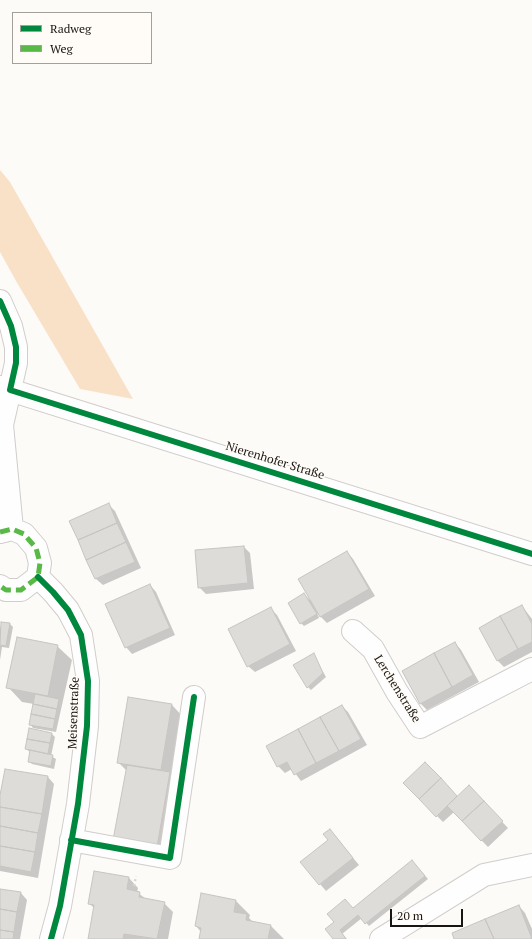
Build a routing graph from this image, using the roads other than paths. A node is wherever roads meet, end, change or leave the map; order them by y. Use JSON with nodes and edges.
{"nodes":[{"id":1,"x":0,"y":301,"type":"edge"},
{"id":2,"x":5,"y":388,"type":"edge"},
{"id":3,"x":6,"y":531,"type":"edge"},
{"id":4,"x":532,"y":554,"type":"edge"},
{"id":5,"x":38,"y":577,"type":"junction"},
{"id":6,"x":0,"y":586,"type":"edge"},
{"id":7,"x":353,"y":631,"type":"dead end"},
{"id":8,"x":532,"y":669,"type":"edge"},
{"id":9,"x":194,"y":697,"type":"dead end"},
{"id":10,"x":71,"y":840,"type":"junction"},
{"id":11,"x":532,"y":865,"type":"edge"},
{"id":12,"x":51,"y":939,"type":"edge"},
{"id":13,"x":381,"y":939,"type":"edge"}],
"edges":[{"from":1,"to":2,"type":"street"},
{"from":2,"to":3,"type":"street"},
{"from":2,"to":4,"type":"street","name":"Nierenhofer Straße"},
{"from":3,"to":5,"type":"street"},
{"from":5,"to":6,"type":"street"},
{"from":5,"to":10,"type":"street","name":"Meisenstraße"},
{"from":7,"to":8,"type":"street","name":"Lerchenstraße"},
{"from":9,"to":10,"type":"street"},
{"from":10,"to":12,"type":"street","name":"Meisenstraße"},
{"from":11,"to":13,"type":"street"}]}
